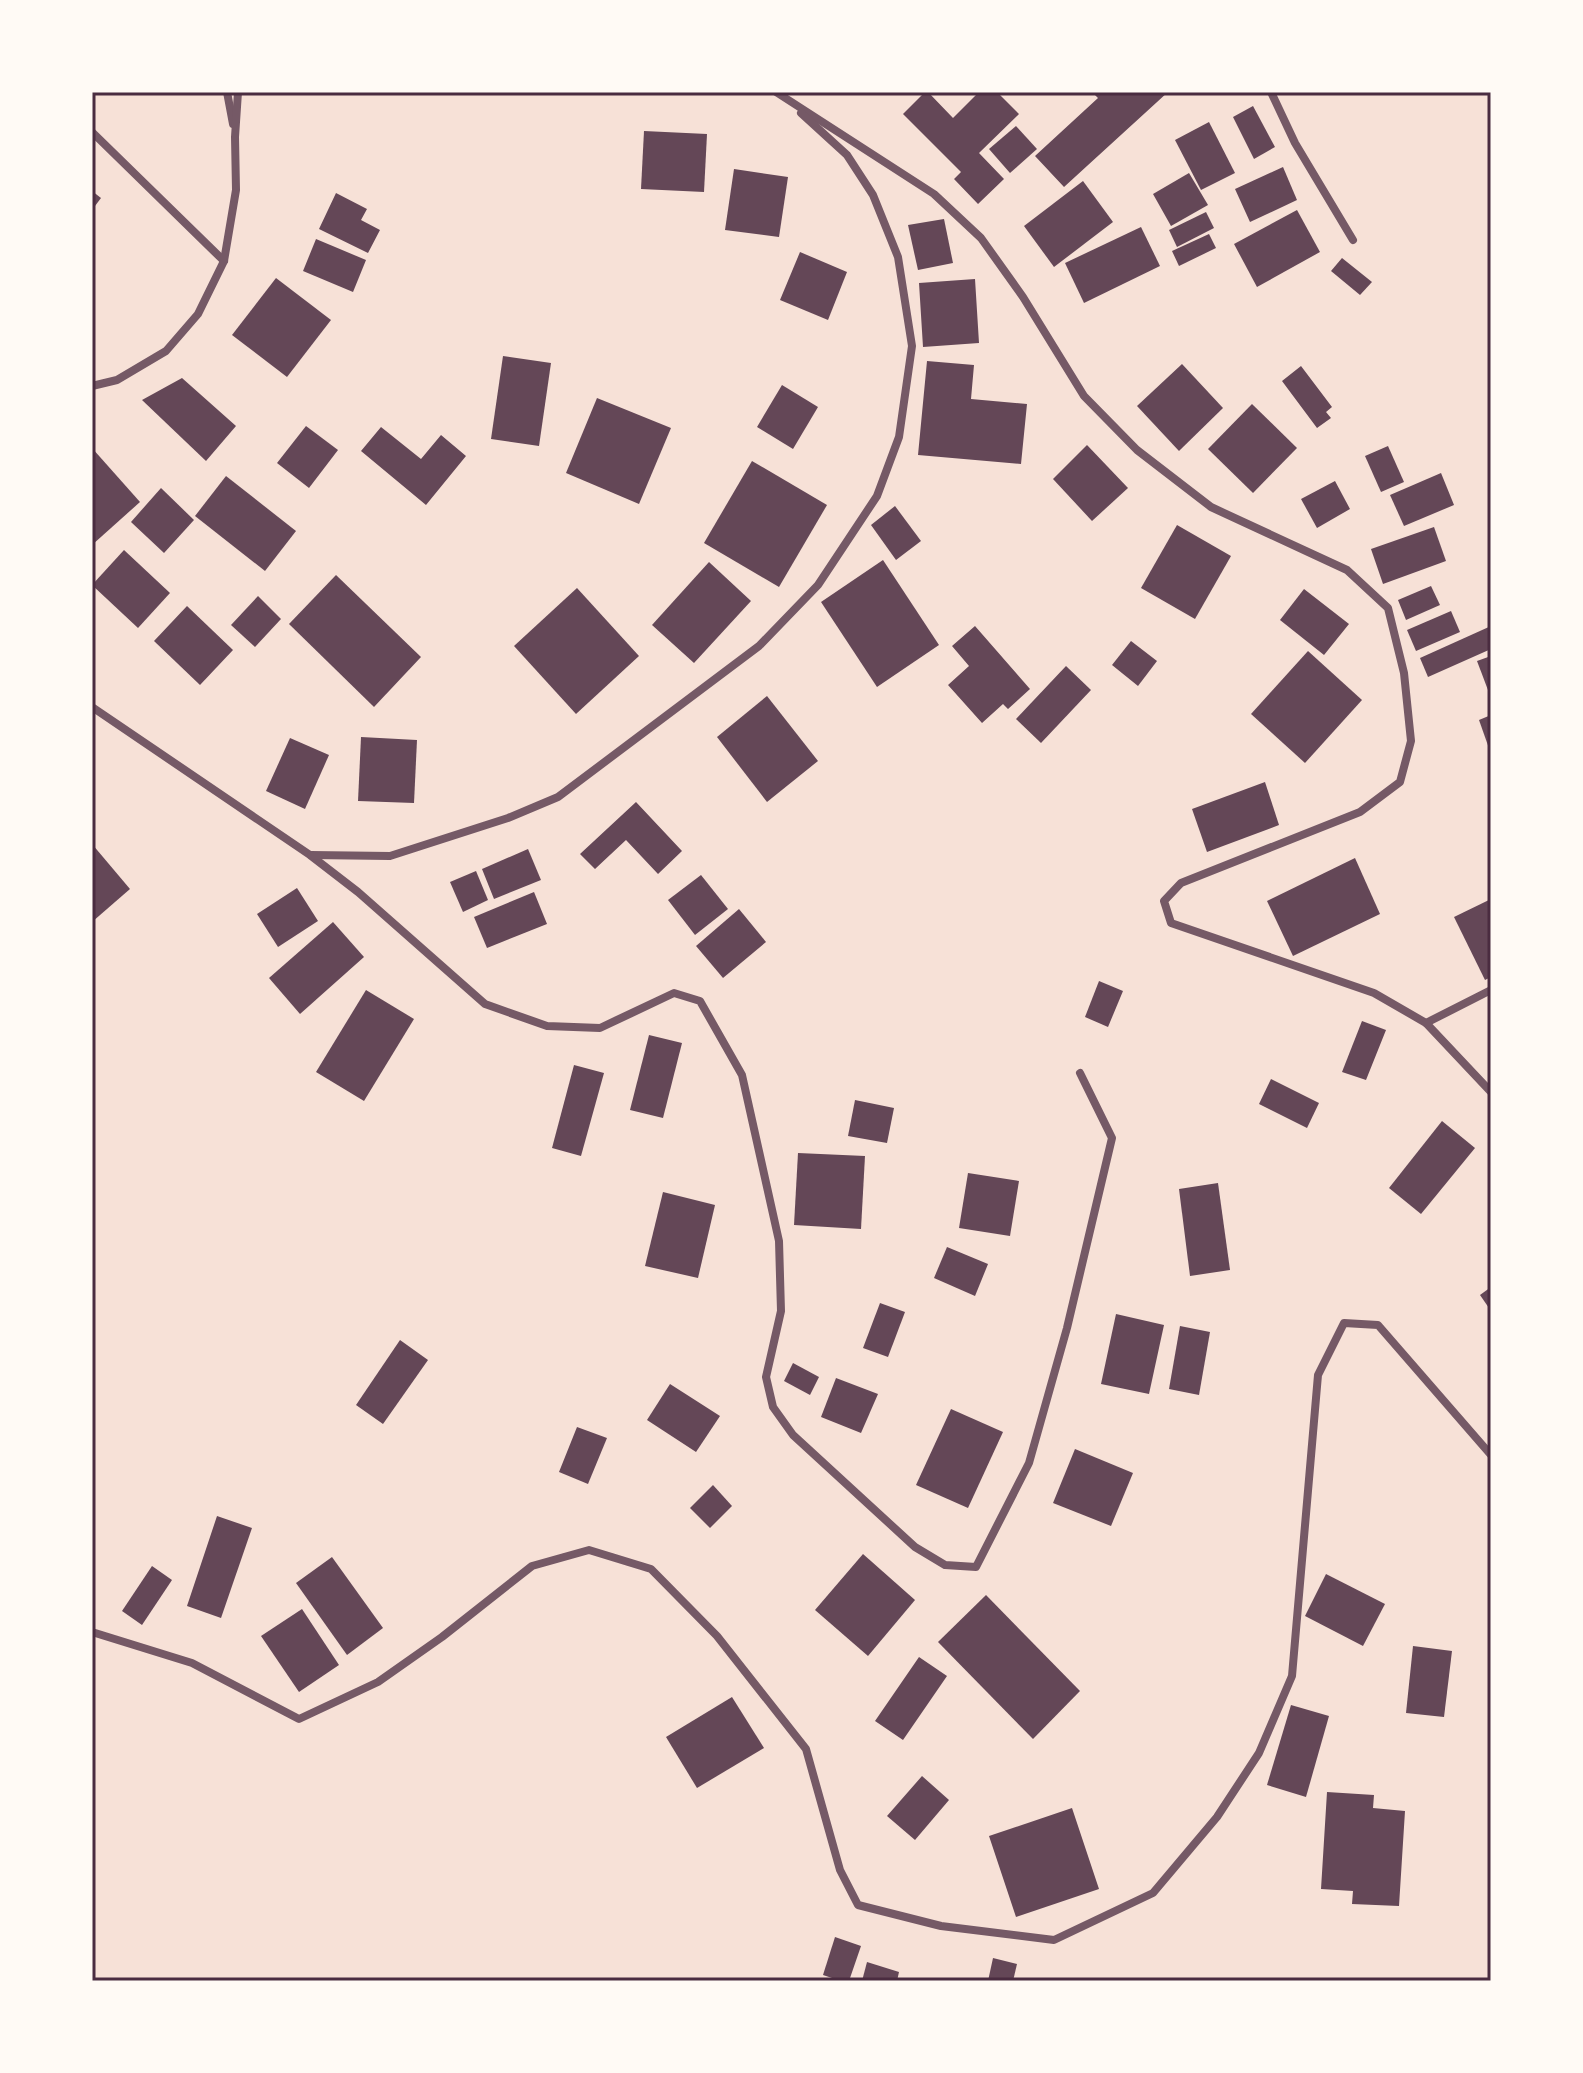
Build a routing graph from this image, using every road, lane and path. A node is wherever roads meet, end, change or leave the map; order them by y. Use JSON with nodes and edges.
{"nodes":[{"id":1,"x":227,"y":92,"type":"edge"},
{"id":2,"x":238,"y":92,"type":"edge"},
{"id":3,"x":1271,"y":92,"type":"edge"},
{"id":4,"x":779,"y":94,"type":"edge"},
{"id":5,"x":92,"y":132,"type":"edge"},
{"id":6,"x":235,"y":137,"type":"junction"},
{"id":7,"x":1353,"y":240,"type":"dead end"},
{"id":8,"x":224,"y":261,"type":"junction"},
{"id":9,"x":92,"y":386,"type":"edge"},
{"id":10,"x":92,"y":707,"type":"edge"},
{"id":11,"x":310,"y":855,"type":"junction"},
{"id":12,"x":1491,"y":990,"type":"edge"},
{"id":13,"x":1426,"y":1023,"type":"junction"},
{"id":14,"x":1080,"y":1073,"type":"dead end"},
{"id":15,"x":1491,"y":1092,"type":"edge"},
{"id":16,"x":1491,"y":1455,"type":"edge"},
{"id":17,"x":92,"y":1632,"type":"edge"}],
"edges":[{"from":1,"to":6,"type":"street"},
{"from":2,"to":6,"type":"street"},
{"from":3,"to":7,"type":"street"},
{"from":4,"to":11,"type":"street"},
{"from":4,"to":13,"type":"street"},
{"from":5,"to":8,"type":"street"},
{"from":6,"to":8,"type":"street"},
{"from":8,"to":9,"type":"street"},
{"from":10,"to":11,"type":"street"},
{"from":11,"to":14,"type":"street"},
{"from":12,"to":13,"type":"street"},
{"from":13,"to":15,"type":"street"},
{"from":16,"to":17,"type":"street"}]}
